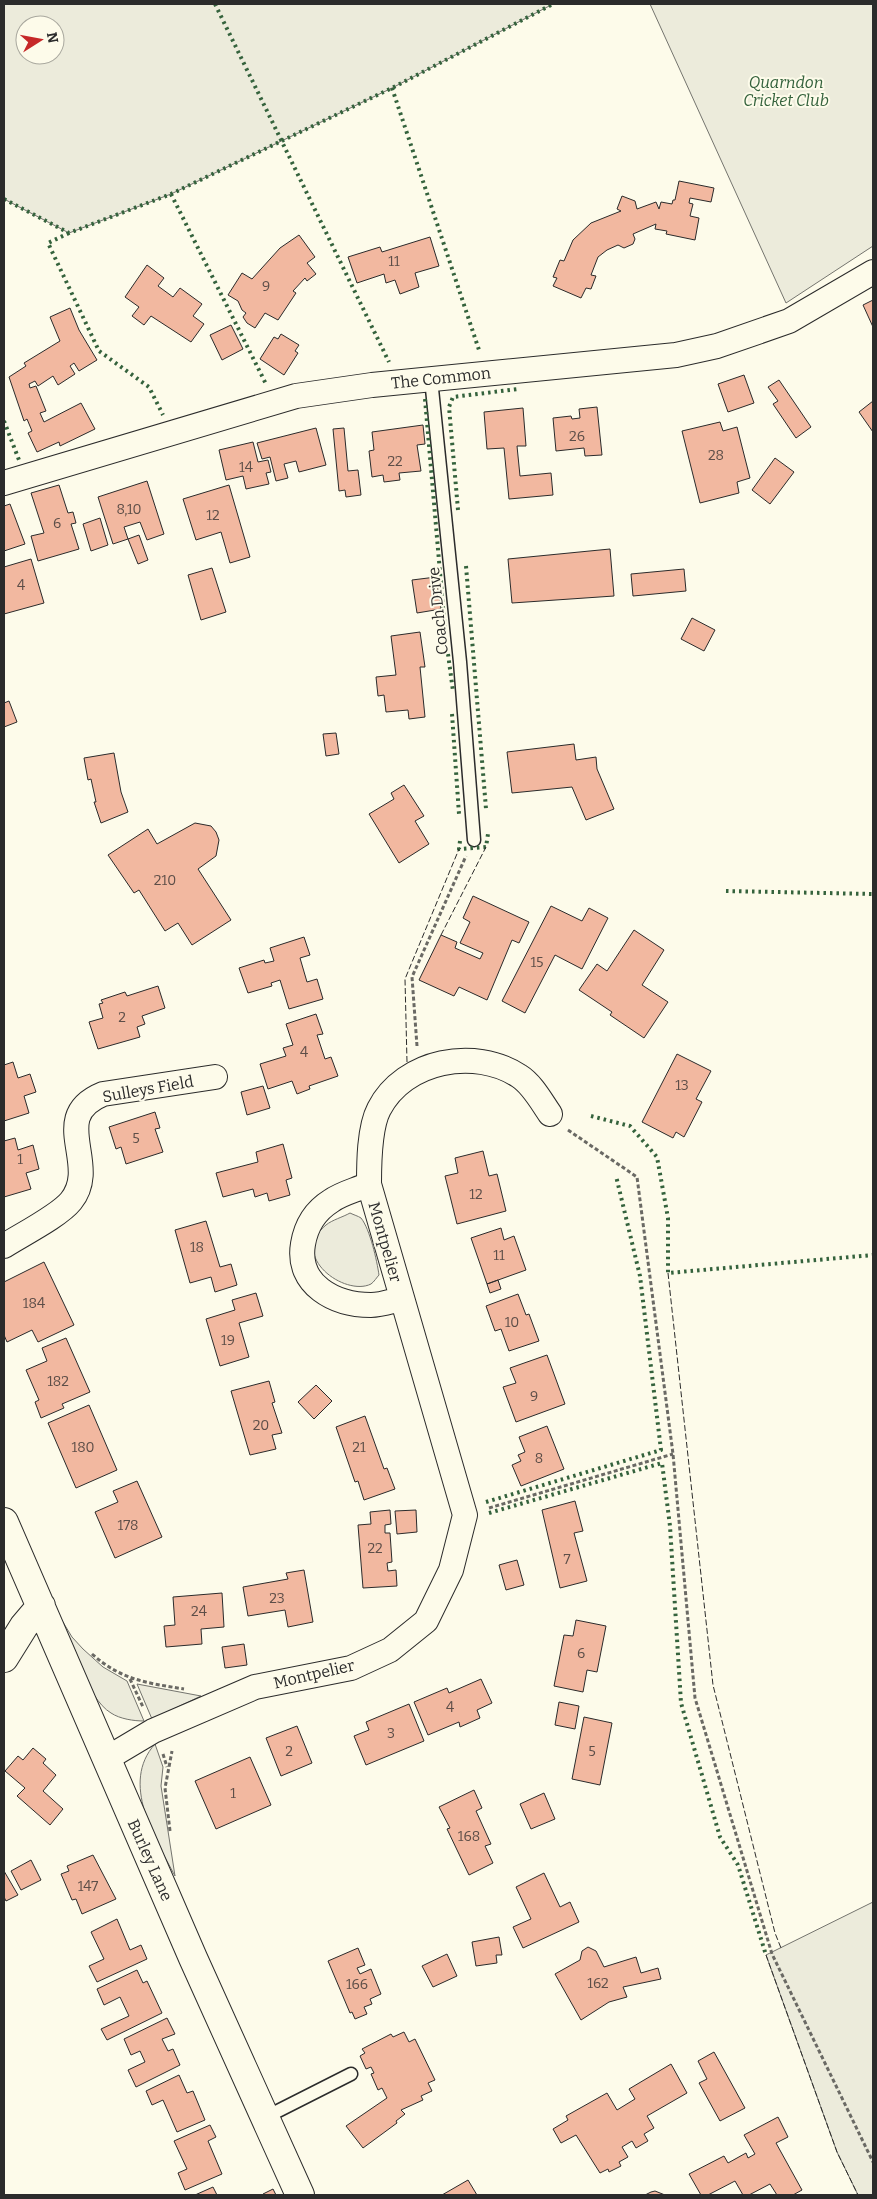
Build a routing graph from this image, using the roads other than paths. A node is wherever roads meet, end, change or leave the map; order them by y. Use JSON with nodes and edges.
{"nodes":[{"id":1,"x":873,"y":272,"type":"edge"},
{"id":2,"x":431,"y":379,"type":"junction"},
{"id":3,"x":4,"y":483,"type":"edge"},
{"id":4,"x":474,"y":840,"type":"road end"},
{"id":5,"x":214,"y":1077,"type":"dead end"},
{"id":6,"x":556,"y":1120,"type":"road end"},
{"id":7,"x":369,"y":1184,"type":"junction"},
{"id":8,"x":4,"y":1246,"type":"edge"},
{"id":9,"x":401,"y":1299,"type":"junction"},
{"id":10,"x":4,"y":1522,"type":"edge"},
{"id":11,"x":41,"y":1606,"type":"junction"},
{"id":12,"x":4,"y":1658,"type":"edge"},
{"id":13,"x":106,"y":1759,"type":"junction"},
{"id":14,"x":351,"y":2074,"type":"dead end"},
{"id":15,"x":264,"y":2118,"type":"junction"},
{"id":16,"x":300,"y":2195,"type":"edge"}],
"edges":[{"from":1,"to":2,"type":"street","name":"The Common"},
{"from":2,"to":3,"type":"street","name":"The Common"},
{"from":2,"to":4,"type":"lane","name":"Coach Drive"},
{"from":5,"to":8,"type":"street","name":"Sulleys Field"},
{"from":6,"to":7,"type":"street","name":"Montpelier"},
{"from":7,"to":9,"type":"street","name":"Montpelier"},
{"from":7,"to":9,"type":"street","name":"Montpelier"},
{"from":9,"to":13,"type":"street","name":"Montpelier"},
{"from":10,"to":11,"type":"street","name":"Burley Lane"},
{"from":11,"to":12,"type":"street"},
{"from":11,"to":13,"type":"street","name":"Burley Lane"},
{"from":13,"to":15,"type":"street","name":"Burley Lane"},
{"from":14,"to":15,"type":"lane"},
{"from":15,"to":16,"type":"street","name":"Burley Lane"}]}
